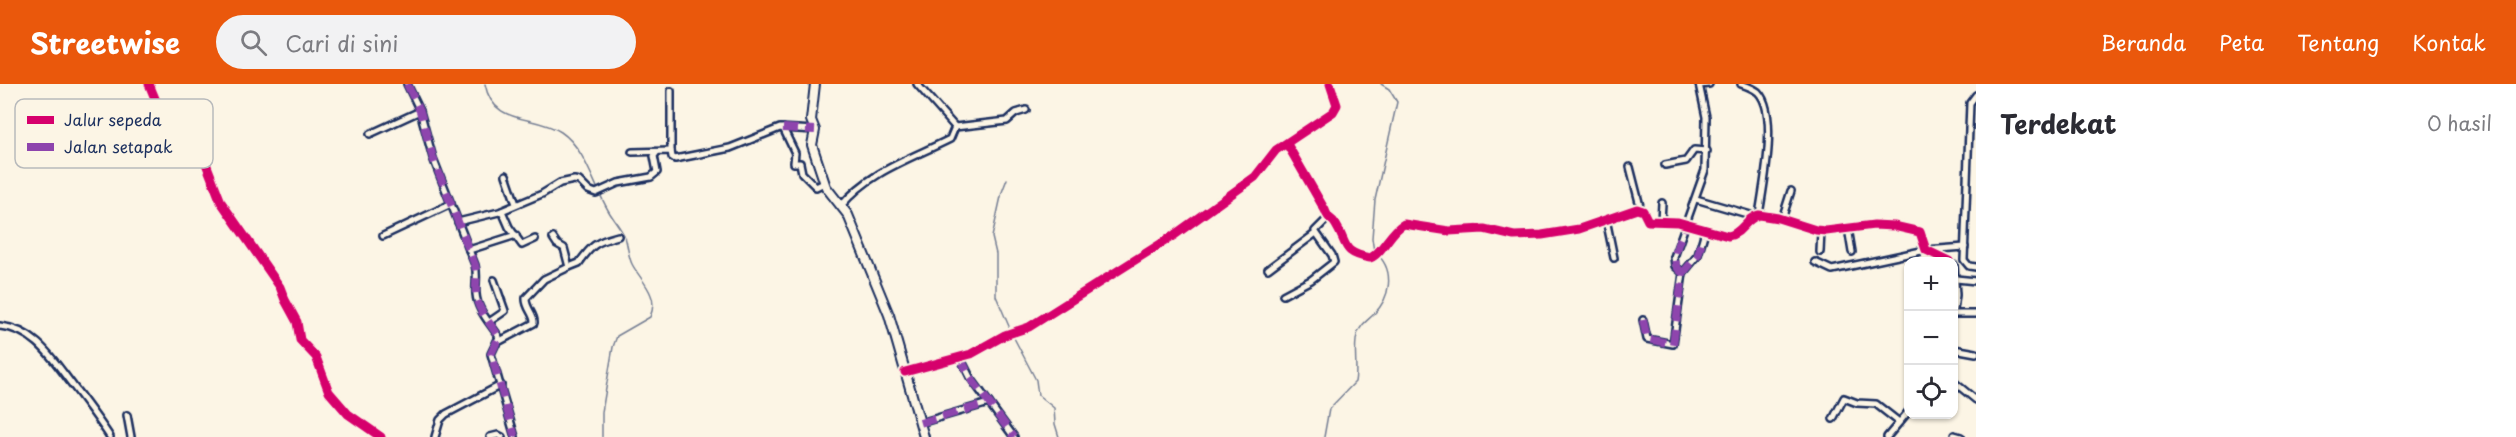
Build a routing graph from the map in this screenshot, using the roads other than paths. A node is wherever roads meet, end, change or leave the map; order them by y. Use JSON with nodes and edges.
{"nodes":[{"id":1,"x":149,"y":84,"type":"edge"},
{"id":2,"x":407,"y":84,"type":"edge"},
{"id":3,"x":815,"y":84,"type":"edge"},
{"id":4,"x":917,"y":84,"type":"edge"},
{"id":5,"x":1330,"y":84,"type":"edge"},
{"id":6,"x":1708,"y":84,"type":"edge"},
{"id":7,"x":1741,"y":84,"type":"edge"},
{"id":8,"x":1700,"y":85,"type":"edge"},
{"id":9,"x":670,"y":91,"type":"dead end"},
{"id":10,"x":1976,"y":95,"type":"edge"},
{"id":11,"x":155,"y":99,"type":"edge"},
{"id":12,"x":1026,"y":110,"type":"dead end"},
{"id":13,"x":420,"y":111,"type":"junction"},
{"id":14,"x":955,"y":127,"type":"junction"},
{"id":15,"x":783,"y":128,"type":"junction"},
{"id":16,"x":815,"y":130,"type":"junction"},
{"id":17,"x":370,"y":134,"type":"dead end"},
{"id":18,"x":1287,"y":144,"type":"junction"},
{"id":19,"x":671,"y":151,"type":"junction"},
{"id":20,"x":1707,"y":151,"type":"junction"},
{"id":21,"x":632,"y":152,"type":"dead end"},
{"id":22,"x":657,"y":152,"type":"junction"},
{"id":23,"x":1665,"y":165,"type":"dead end"},
{"id":24,"x":1968,"y":165,"type":"junction"},
{"id":25,"x":1630,"y":166,"type":"dead end"},
{"id":26,"x":208,"y":168,"type":"edge"},
{"id":27,"x":1976,"y":168,"type":"edge"},
{"id":28,"x":506,"y":175,"type":"dead end"},
{"id":29,"x":824,"y":183,"type":"junction"},
{"id":30,"x":1791,"y":190,"type":"dead end"},
{"id":31,"x":1696,"y":199,"type":"junction"},
{"id":32,"x":1968,"y":200,"type":"junction"},
{"id":33,"x":1976,"y":200,"type":"edge"},
{"id":34,"x":1662,"y":203,"type":"dead end"},
{"id":35,"x":451,"y":204,"type":"junction"},
{"id":36,"x":516,"y":204,"type":"junction"},
{"id":37,"x":841,"y":206,"type":"junction"},
{"id":38,"x":1641,"y":210,"type":"junction"},
{"id":39,"x":502,"y":211,"type":"junction"},
{"id":40,"x":1756,"y":215,"type":"junction"},
{"id":41,"x":1328,"y":218,"type":"junction"},
{"id":42,"x":1606,"y":219,"type":"junction"},
{"id":43,"x":1782,"y":219,"type":"junction"},
{"id":44,"x":1661,"y":221,"type":"junction"},
{"id":45,"x":458,"y":222,"type":"junction"},
{"id":46,"x":1686,"y":224,"type":"junction"},
{"id":47,"x":1848,"y":228,"type":"junction"},
{"id":48,"x":1821,"y":230,"type":"junction"},
{"id":49,"x":1706,"y":231,"type":"junction"},
{"id":50,"x":1317,"y":234,"type":"junction"},
{"id":51,"x":383,"y":236,"type":"dead end"},
{"id":52,"x":516,"y":236,"type":"junction"},
{"id":53,"x":618,"y":236,"type":"dead end"},
{"id":54,"x":536,"y":238,"type":"dead end"},
{"id":55,"x":554,"y":238,"type":"dead end"},
{"id":56,"x":1965,"y":246,"type":"junction"},
{"id":57,"x":469,"y":250,"type":"junction"},
{"id":58,"x":1926,"y":250,"type":"junction"},
{"id":59,"x":1820,"y":252,"type":"dead end"},
{"id":60,"x":1852,"y":252,"type":"dead end"},
{"id":61,"x":1941,"y":257,"type":"edge"},
{"id":62,"x":1614,"y":258,"type":"dead end"},
{"id":63,"x":1815,"y":262,"type":"dead end"},
{"id":64,"x":569,"y":267,"type":"junction"},
{"id":65,"x":1976,"y":267,"type":"edge"},
{"id":66,"x":1268,"y":269,"type":"dead end"},
{"id":67,"x":1683,"y":273,"type":"junction"},
{"id":68,"x":1958,"y":279,"type":"edge"},
{"id":69,"x":494,"y":280,"type":"dead end"},
{"id":70,"x":1976,"y":281,"type":"edge"},
{"id":71,"x":1283,"y":295,"type":"dead end"},
{"id":72,"x":1976,"y":314,"type":"edge"},
{"id":73,"x":1958,"y":315,"type":"edge"},
{"id":74,"x":1643,"y":320,"type":"dead end"},
{"id":75,"x":489,"y":322,"type":"junction"},
{"id":76,"x":0,"y":326,"type":"edge"},
{"id":77,"x":498,"y":342,"type":"junction"},
{"id":78,"x":1958,"y":350,"type":"edge"},
{"id":79,"x":1976,"y":352,"type":"edge"},
{"id":80,"x":960,"y":357,"type":"junction"},
{"id":81,"x":905,"y":372,"type":"junction"},
{"id":82,"x":501,"y":385,"type":"junction"},
{"id":83,"x":1958,"y":386,"type":"edge"},
{"id":84,"x":1846,"y":391,"type":"dead end"},
{"id":85,"x":1844,"y":398,"type":"junction"},
{"id":86,"x":1976,"y":400,"type":"edge"},
{"id":87,"x":989,"y":403,"type":"junction"},
{"id":88,"x":127,"y":415,"type":"dead end"},
{"id":89,"x":1904,"y":416,"type":"edge"},
{"id":90,"x":1833,"y":419,"type":"dead end"},
{"id":91,"x":1899,"y":422,"type":"junction"},
{"id":92,"x":920,"y":423,"type":"junction"},
{"id":93,"x":1954,"y":435,"type":"dead end"},
{"id":94,"x":110,"y":437,"type":"edge"},
{"id":95,"x":131,"y":437,"type":"edge"},
{"id":96,"x":381,"y":437,"type":"edge"},
{"id":97,"x":435,"y":437,"type":"edge"},
{"id":98,"x":490,"y":437,"type":"edge"},
{"id":99,"x":502,"y":437,"type":"edge"},
{"id":100,"x":515,"y":437,"type":"edge"},
{"id":101,"x":924,"y":437,"type":"edge"},
{"id":102,"x":1014,"y":437,"type":"edge"},
{"id":103,"x":1887,"y":437,"type":"edge"},
{"id":104,"x":1961,"y":437,"type":"edge"}],
"edges":[{"from":1,"to":11,"type":"street"},
{"from":2,"to":13,"type":"street"},
{"from":3,"to":16,"type":"street"},
{"from":4,"to":14,"type":"street"},
{"from":5,"to":18,"type":"street"},
{"from":6,"to":8,"type":"street"},
{"from":7,"to":40,"type":"street"},
{"from":8,"to":20,"type":"street"},
{"from":9,"to":19,"type":"street"},
{"from":10,"to":24,"type":"street"},
{"from":12,"to":14,"type":"street"},
{"from":13,"to":17,"type":"street"},
{"from":13,"to":35,"type":"street"},
{"from":14,"to":37,"type":"street"},
{"from":15,"to":16,"type":"street"},
{"from":15,"to":19,"type":"street"},
{"from":15,"to":29,"type":"street"},
{"from":16,"to":29,"type":"street"},
{"from":18,"to":41,"type":"street"},
{"from":18,"to":80,"type":"street"},
{"from":19,"to":22,"type":"street"},
{"from":20,"to":23,"type":"street"},
{"from":20,"to":31,"type":"street"},
{"from":21,"to":22,"type":"street"},
{"from":22,"to":36,"type":"street"},
{"from":24,"to":27,"type":"street"},
{"from":24,"to":32,"type":"street"},
{"from":25,"to":38,"type":"street"},
{"from":26,"to":96,"type":"street"},
{"from":28,"to":36,"type":"street"},
{"from":29,"to":37,"type":"street"},
{"from":30,"to":43,"type":"street"},
{"from":31,"to":40,"type":"street"},
{"from":31,"to":46,"type":"street"},
{"from":32,"to":33,"type":"street"},
{"from":32,"to":56,"type":"street"},
{"from":34,"to":44,"type":"street"},
{"from":35,"to":45,"type":"street"},
{"from":35,"to":51,"type":"street"},
{"from":36,"to":39,"type":"street"},
{"from":37,"to":81,"type":"street"},
{"from":38,"to":42,"type":"street"},
{"from":38,"to":44,"type":"street"},
{"from":39,"to":45,"type":"street"},
{"from":39,"to":52,"type":"street"},
{"from":40,"to":43,"type":"street"},
{"from":40,"to":49,"type":"street"},
{"from":41,"to":42,"type":"street"},
{"from":41,"to":50,"type":"street"},
{"from":42,"to":62,"type":"street"},
{"from":43,"to":48,"type":"street"},
{"from":44,"to":46,"type":"street"},
{"from":45,"to":57,"type":"street"},
{"from":46,"to":49,"type":"street"},
{"from":46,"to":67,"type":"street"},
{"from":47,"to":48,"type":"street"},
{"from":47,"to":58,"type":"street"},
{"from":47,"to":60,"type":"street"},
{"from":48,"to":59,"type":"street"},
{"from":49,"to":67,"type":"street"},
{"from":50,"to":66,"type":"street"},
{"from":50,"to":71,"type":"street"},
{"from":52,"to":54,"type":"street"},
{"from":52,"to":57,"type":"street"},
{"from":53,"to":64,"type":"street"},
{"from":55,"to":64,"type":"street"},
{"from":56,"to":58,"type":"street"},
{"from":56,"to":65,"type":"street"},
{"from":57,"to":75,"type":"street"},
{"from":58,"to":61,"type":"street"},
{"from":58,"to":63,"type":"street"},
{"from":64,"to":77,"type":"street"},
{"from":67,"to":74,"type":"street"},
{"from":68,"to":70,"type":"street"},
{"from":69,"to":75,"type":"street"},
{"from":72,"to":73,"type":"street"},
{"from":75,"to":77,"type":"street"},
{"from":76,"to":94,"type":"street"},
{"from":77,"to":82,"type":"street"},
{"from":78,"to":79,"type":"street"},
{"from":80,"to":81,"type":"street"},
{"from":80,"to":87,"type":"street"},
{"from":81,"to":92,"type":"street"},
{"from":82,"to":97,"type":"street"},
{"from":82,"to":100,"type":"street"},
{"from":83,"to":86,"type":"street"},
{"from":84,"to":85,"type":"street"},
{"from":85,"to":90,"type":"street"},
{"from":85,"to":91,"type":"street"},
{"from":87,"to":92,"type":"street"},
{"from":87,"to":102,"type":"street"},
{"from":88,"to":95,"type":"street"},
{"from":89,"to":91,"type":"street"},
{"from":91,"to":103,"type":"street"},
{"from":92,"to":101,"type":"street"},
{"from":93,"to":104,"type":"street"},
{"from":98,"to":99,"type":"street"}]}
